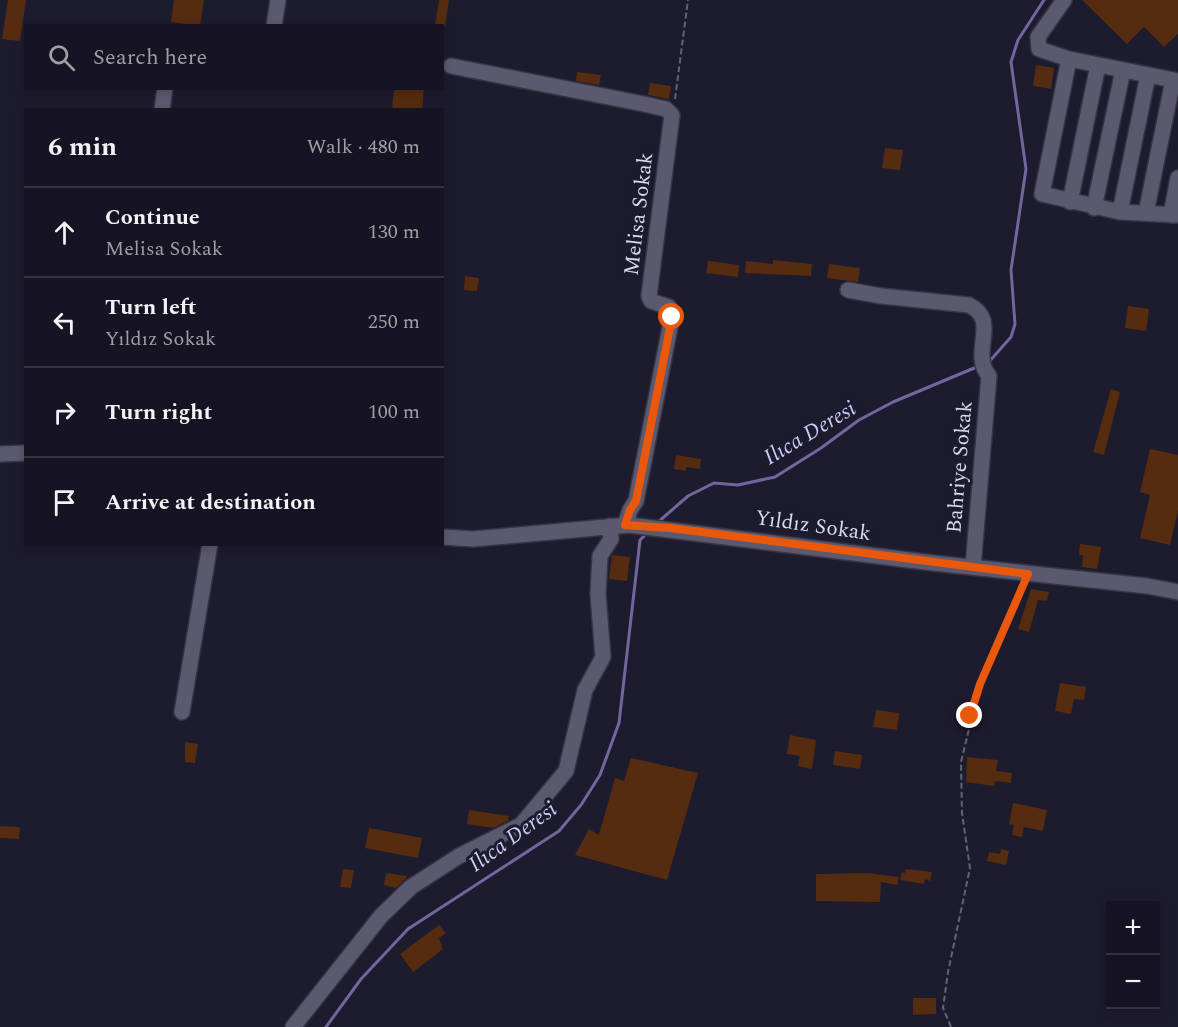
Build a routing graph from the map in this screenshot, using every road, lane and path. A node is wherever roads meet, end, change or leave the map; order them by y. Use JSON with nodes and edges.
{"nodes":[{"id":1,"x":278,"y":0,"type":"edge"},
{"id":2,"x":688,"y":0,"type":"edge"},
{"id":3,"x":1064,"y":0,"type":"edge"},
{"id":4,"x":274,"y":24,"type":"edge"},
{"id":5,"x":1069,"y":59,"type":"junction"},
{"id":6,"x":1098,"y":65,"type":"junction"},
{"id":7,"x":451,"y":66,"type":"dead end"},
{"id":8,"x":1123,"y":70,"type":"junction"},
{"id":9,"x":1148,"y":75,"type":"junction"},
{"id":10,"x":1175,"y":81,"type":"edge"},
{"id":11,"x":165,"y":90,"type":"edge"},
{"id":12,"x":162,"y":108,"type":"edge"},
{"id":13,"x":670,"y":112,"type":"junction"},
{"id":14,"x":1178,"y":178,"type":"edge"},
{"id":15,"x":1070,"y":202,"type":"junction"},
{"id":16,"x":1094,"y":208,"type":"junction"},
{"id":17,"x":1120,"y":212,"type":"junction"},
{"id":18,"x":1146,"y":213,"type":"junction"},
{"id":19,"x":1174,"y":215,"type":"edge"},
{"id":20,"x":848,"y":290,"type":"dead end"},
{"id":21,"x":24,"y":453,"type":"edge"},
{"id":22,"x":0,"y":454,"type":"edge"},
{"id":23,"x":621,"y":525,"type":"junction"},
{"id":24,"x":444,"y":537,"type":"edge"},
{"id":25,"x":210,"y":546,"type":"edge"},
{"id":26,"x":973,"y":567,"type":"junction"},
{"id":27,"x":1028,"y":574,"type":"junction"},
{"id":28,"x":1178,"y":592,"type":"edge"},
{"id":29,"x":182,"y":712,"type":"dead end"},
{"id":30,"x":293,"y":1027,"type":"edge"},
{"id":31,"x":951,"y":1027,"type":"edge"}],
"edges":[{"from":1,"to":4,"type":"street"},
{"from":2,"to":13,"type":"path"},
{"from":3,"to":5,"type":"street"},
{"from":5,"to":6,"type":"street"},
{"from":5,"to":15,"type":"street"},
{"from":6,"to":8,"type":"street"},
{"from":6,"to":15,"type":"street"},
{"from":7,"to":13,"type":"street"},
{"from":8,"to":9,"type":"street"},
{"from":8,"to":16,"type":"street"},
{"from":9,"to":10,"type":"street"},
{"from":9,"to":17,"type":"street"},
{"from":10,"to":18,"type":"street"},
{"from":11,"to":12,"type":"street"},
{"from":13,"to":23,"type":"street","name":"Melisa Sokak"},
{"from":14,"to":19,"type":"street"},
{"from":15,"to":16,"type":"street"},
{"from":16,"to":17,"type":"street"},
{"from":17,"to":18,"type":"street"},
{"from":18,"to":19,"type":"street"},
{"from":20,"to":26,"type":"street","name":"Bahriye Sokak"},
{"from":21,"to":22,"type":"street"},
{"from":23,"to":24,"type":"street","name":"Yıldız Sokak"},
{"from":23,"to":26,"type":"street","name":"Yıldız Sokak"},
{"from":23,"to":30,"type":"street"},
{"from":25,"to":29,"type":"street"},
{"from":26,"to":27,"type":"street","name":"Yıldız Sokak"},
{"from":27,"to":28,"type":"street","name":"Yıldız Sokak"},
{"from":27,"to":31,"type":"path"}]}
